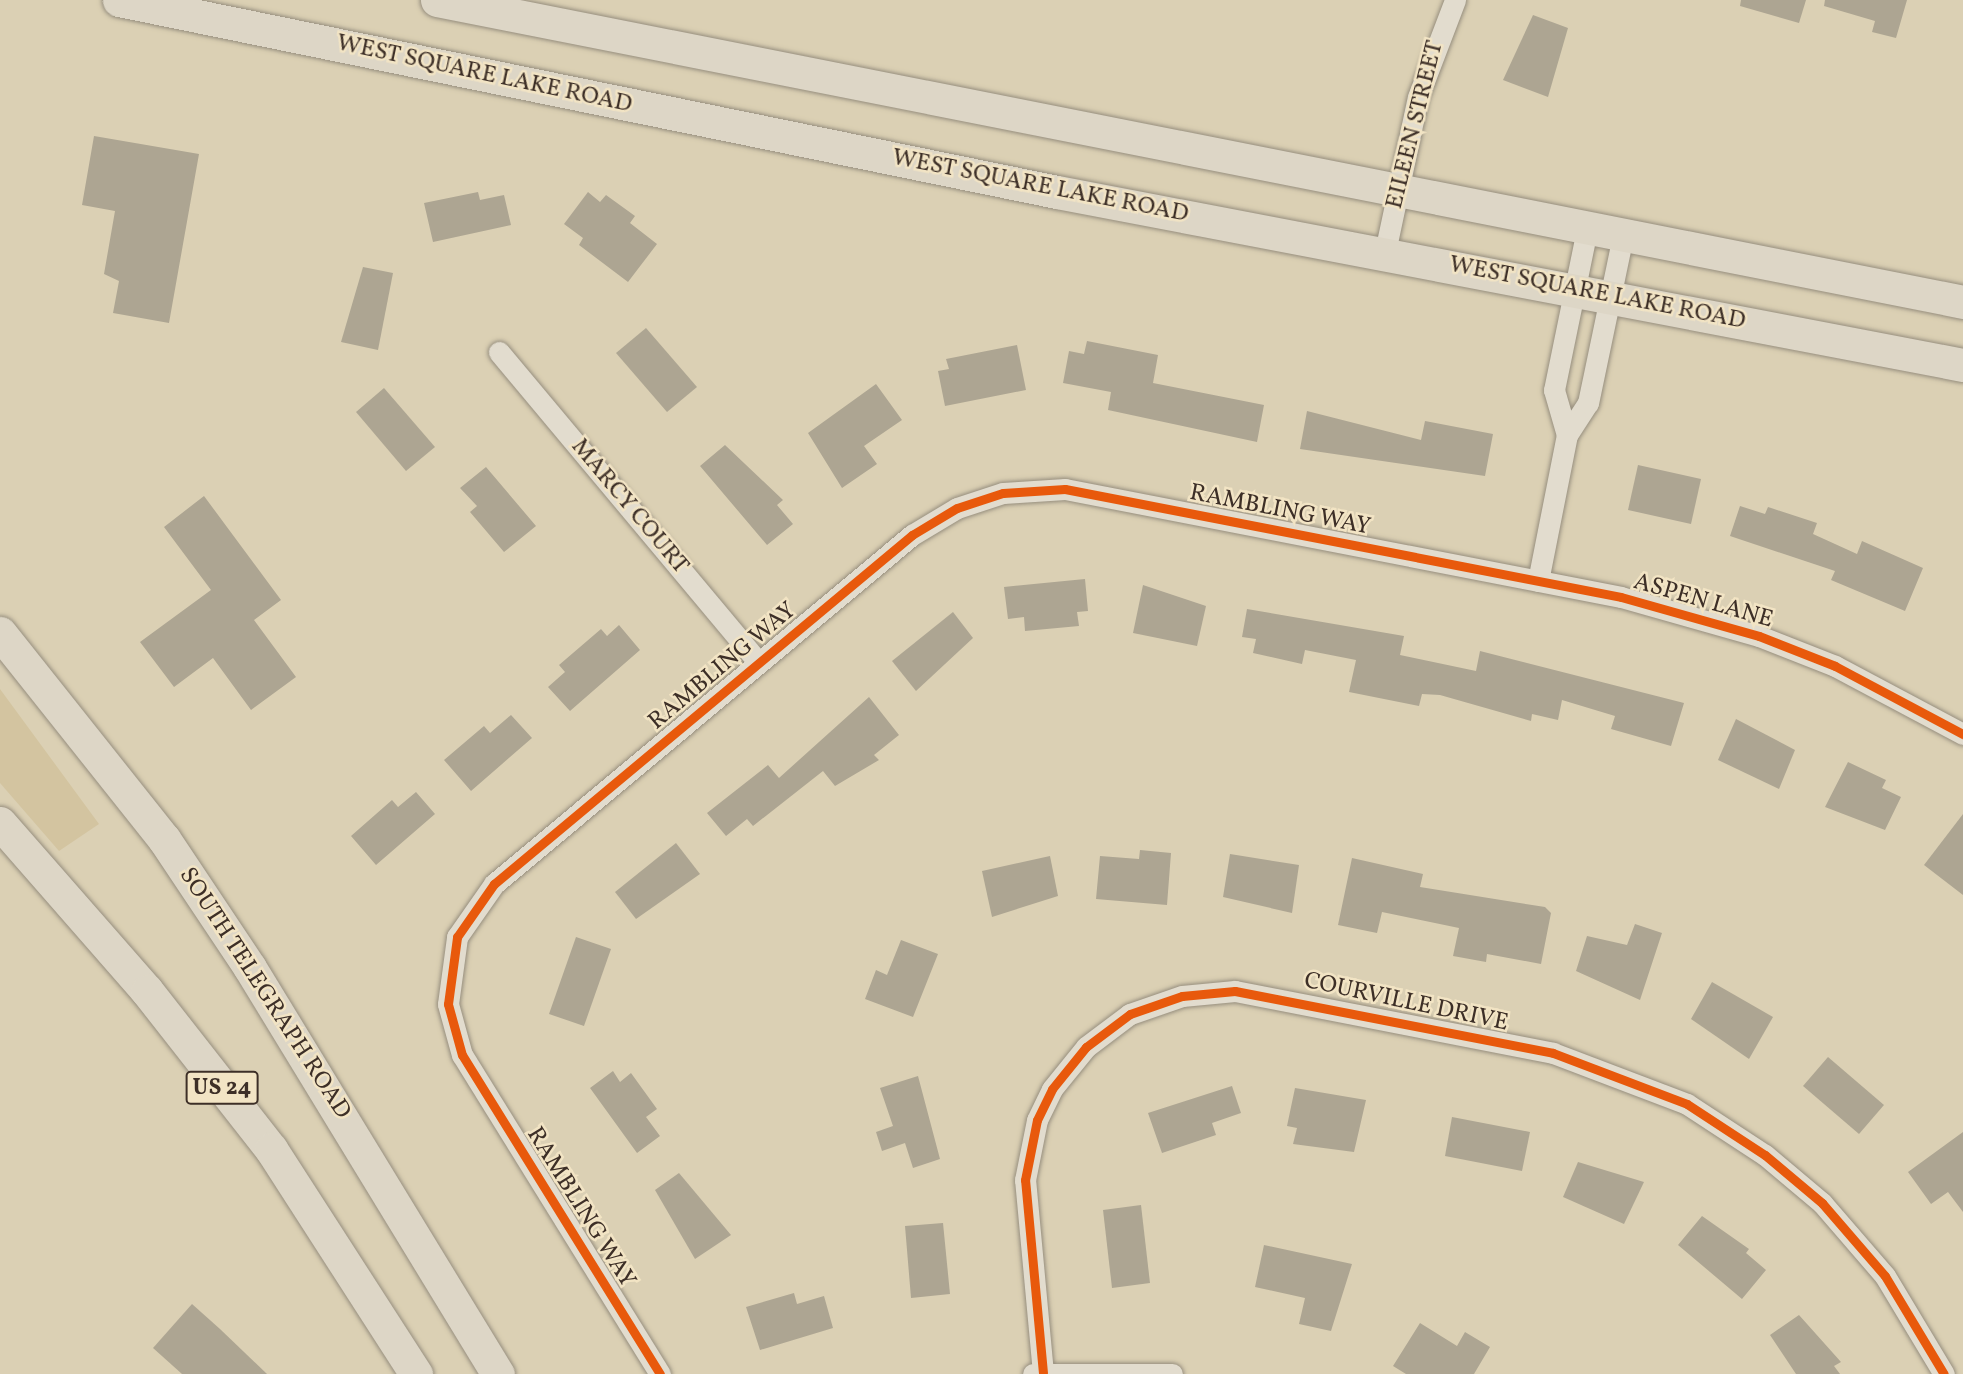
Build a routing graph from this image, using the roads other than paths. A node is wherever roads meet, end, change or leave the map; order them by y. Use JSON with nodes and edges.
{"nodes":[{"id":1,"x":119,"y":0,"type":"edge"},
{"id":2,"x":437,"y":0,"type":"edge"},
{"id":3,"x":1455,"y":0,"type":"edge"},
{"id":4,"x":1398,"y":191,"type":"junction"},
{"id":5,"x":1587,"y":229,"type":"junction"},
{"id":6,"x":1623,"y":235,"type":"junction"},
{"id":7,"x":1385,"y":252,"type":"junction"},
{"id":8,"x":1575,"y":289,"type":"junction"},
{"id":9,"x":1610,"y":296,"type":"junction"},
{"id":10,"x":1963,"y":302,"type":"edge"},
{"id":11,"x":499,"y":352,"type":"dead end"},
{"id":12,"x":1963,"y":365,"type":"edge"},
{"id":13,"x":1567,"y":435,"type":"junction"},
{"id":14,"x":1538,"y":581,"type":"junction"},
{"id":15,"x":0,"y":634,"type":"edge"},
{"id":16,"x":758,"y":663,"type":"junction"},
{"id":17,"x":1963,"y":734,"type":"edge"},
{"id":18,"x":0,"y":823,"type":"edge"},
{"id":19,"x":1038,"y":1373,"type":"edge"},
{"id":20,"x":416,"y":1374,"type":"edge"},
{"id":21,"x":498,"y":1374,"type":"edge"},
{"id":22,"x":660,"y":1374,"type":"edge"},
{"id":23,"x":1172,"y":1374,"type":"edge"},
{"id":24,"x":1944,"y":1374,"type":"edge"}],
"edges":[{"from":1,"to":7,"type":"highway","name":"WEST SQUARE LAKE ROAD"},
{"from":2,"to":4,"type":"highway"},
{"from":3,"to":4,"type":"street","name":"EILEEN STREET"},
{"from":4,"to":5,"type":"highway"},
{"from":4,"to":7,"type":"street","name":"EILEEN STREET"},
{"from":5,"to":6,"type":"highway"},
{"from":5,"to":8,"type":"street"},
{"from":6,"to":9,"type":"street"},
{"from":6,"to":10,"type":"highway"},
{"from":7,"to":8,"type":"highway","name":"WEST SQUARE LAKE ROAD"},
{"from":8,"to":9,"type":"highway","name":"WEST SQUARE LAKE ROAD"},
{"from":8,"to":13,"type":"street"},
{"from":9,"to":12,"type":"highway","name":"WEST SQUARE LAKE ROAD"},
{"from":9,"to":13,"type":"street"},
{"from":11,"to":16,"type":"street","name":"MARCY COURT"},
{"from":13,"to":14,"type":"street"},
{"from":14,"to":16,"type":"street","name":"RAMBLING WAY"},
{"from":14,"to":17,"type":"street","name":"ASPEN LANE"},
{"from":15,"to":21,"type":"highway","name":"SOUTH TELEGRAPH ROAD"},
{"from":16,"to":22,"type":"street","name":"RAMBLING WAY"},
{"from":18,"to":20,"type":"highway","number":"US 24"},
{"from":19,"to":23,"type":"street"},
{"from":19,"to":24,"type":"street","name":"COURVILLE DRIVE"}]}
